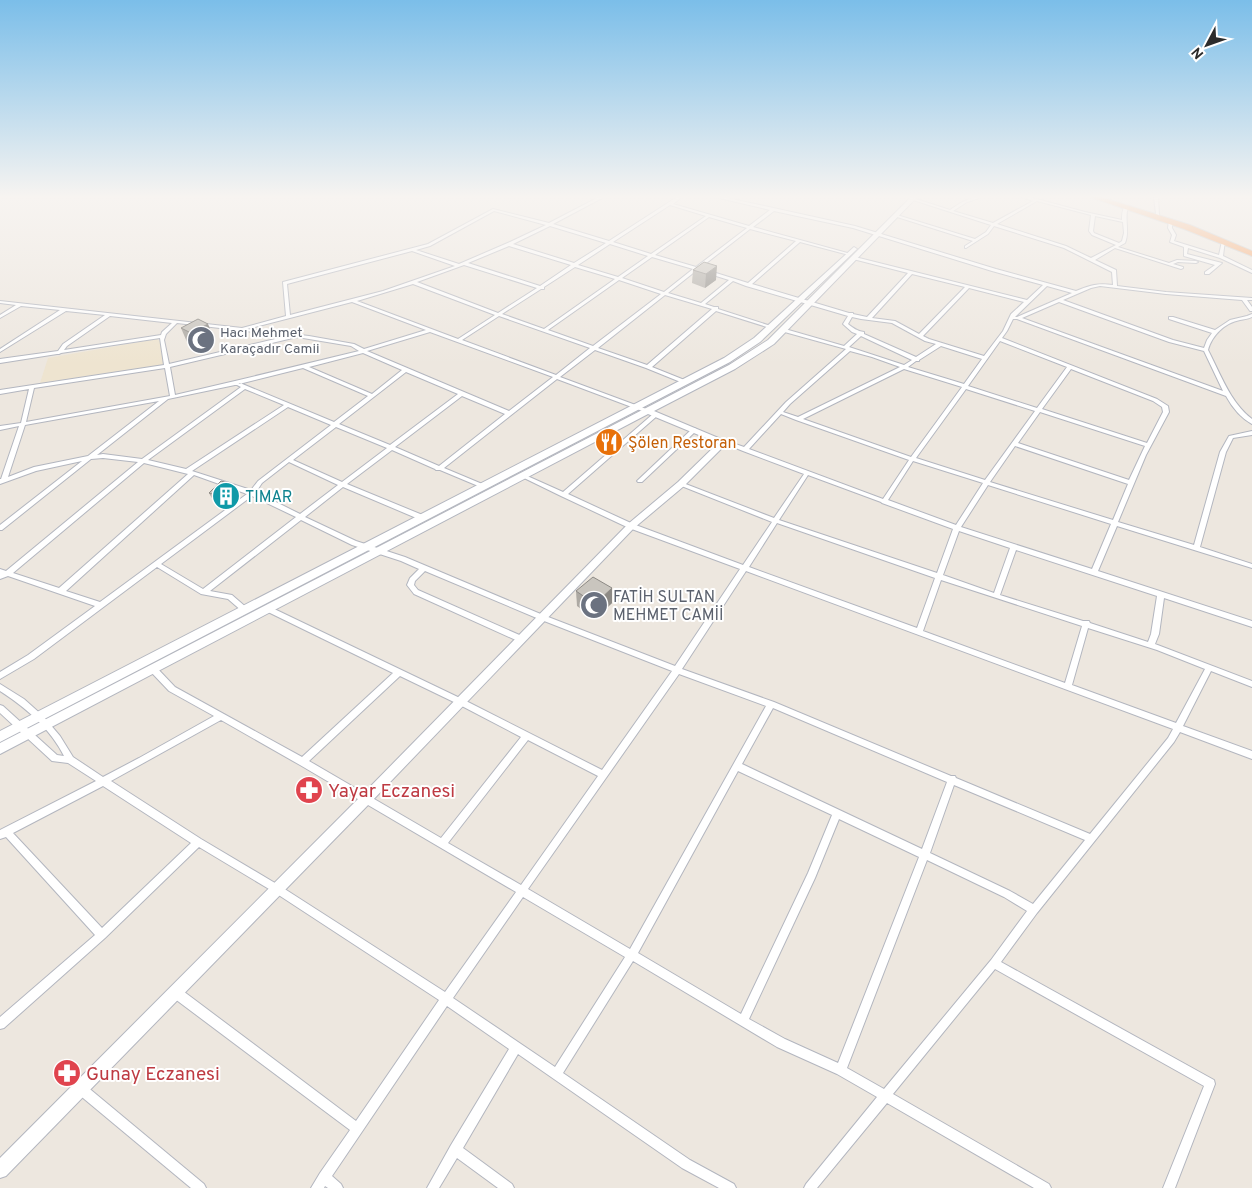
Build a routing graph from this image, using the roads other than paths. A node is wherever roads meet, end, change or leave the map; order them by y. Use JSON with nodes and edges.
{"nodes":[{"id":1,"x":401,"y":252,"type":"edge"},
{"id":2,"x":421,"y":252,"type":"edge"},
{"id":3,"x":488,"y":252,"type":"edge"},
{"id":4,"x":534,"y":252,"type":"edge"},
{"id":5,"x":597,"y":252,"type":"edge"},
{"id":6,"x":640,"y":252,"type":"edge"},
{"id":7,"x":657,"y":252,"type":"edge"},
{"id":8,"x":716,"y":252,"type":"edge"},
{"id":9,"x":785,"y":252,"type":"edge"},
{"id":10,"x":840,"y":252,"type":"edge"},
{"id":11,"x":855,"y":252,"type":"edge"},
{"id":12,"x":942,"y":252,"type":"edge"},
{"id":13,"x":1076,"y":252,"type":"edge"},
{"id":14,"x":1105,"y":252,"type":"edge"},
{"id":15,"x":1136,"y":252,"type":"edge"},
{"id":16,"x":1185,"y":252,"type":"edge"},
{"id":17,"x":1202,"y":252,"type":"edge"},
{"id":18,"x":1223,"y":252,"type":"edge"},
{"id":19,"x":652,"y":256,"type":"junction"},
{"id":20,"x":852,"y":256,"type":"junction"},
{"id":21,"x":1222,"y":258,"type":"junction"},
{"id":22,"x":1091,"y":260,"type":"junction"},
{"id":23,"x":1201,"y":260,"type":"junction"},
{"id":24,"x":463,"y":263,"type":"junction"},
{"id":25,"x":1170,"y":264,"type":"junction"},
{"id":26,"x":1218,"y":264,"type":"junction"},
{"id":27,"x":457,"y":265,"type":"junction"},
{"id":28,"x":576,"y":266,"type":"junction"},
{"id":29,"x":1181,"y":268,"type":"dead end"},
{"id":30,"x":694,"y":270,"type":"junction"},
{"id":31,"x":911,"y":272,"type":"junction"},
{"id":32,"x":1252,"y":272,"type":"edge"},
{"id":33,"x":1206,"y":274,"type":"dead end"},
{"id":34,"x":621,"y":278,"type":"junction"},
{"id":35,"x":731,"y":280,"type":"junction"},
{"id":36,"x":412,"y":282,"type":"junction"},
{"id":37,"x":1046,"y":284,"type":"junction"},
{"id":38,"x":748,"y":285,"type":"junction"},
{"id":39,"x":968,"y":287,"type":"junction"},
{"id":40,"x":1115,"y":287,"type":"junction"},
{"id":41,"x":542,"y":288,"type":"junction"},
{"id":42,"x":665,"y":292,"type":"junction"},
{"id":43,"x":1078,"y":292,"type":"junction"},
{"id":44,"x":1243,"y":298,"type":"junction"},
{"id":45,"x":1252,"y":298,"type":"edge"},
{"id":46,"x":353,"y":301,"type":"junction"},
{"id":47,"x":805,"y":301,"type":"junction"},
{"id":48,"x":1060,"y":301,"type":"junction"},
{"id":49,"x":0,"y":302,"type":"edge"},
{"id":50,"x":1026,"y":302,"type":"junction"},
{"id":51,"x":21,"y":304,"type":"junction"},
{"id":52,"x":703,"y":304,"type":"junction"},
{"id":53,"x":716,"y":308,"type":"junction"},
{"id":54,"x":64,"y":310,"type":"junction"},
{"id":55,"x":1252,"y":310,"type":"edge"},
{"id":56,"x":851,"y":314,"type":"junction"},
{"id":57,"x":108,"y":315,"type":"junction"},
{"id":58,"x":500,"y":315,"type":"junction"},
{"id":59,"x":1252,"y":315,"type":"edge"},
{"id":60,"x":0,"y":317,"type":"edge"},
{"id":61,"x":288,"y":317,"type":"junction"},
{"id":62,"x":1011,"y":318,"type":"junction"},
{"id":63,"x":1018,"y":318,"type":"junction"},
{"id":64,"x":1171,"y":318,"type":"dead end"},
{"id":65,"x":868,"y":319,"type":"junction"},
{"id":66,"x":175,"y":323,"type":"junction"},
{"id":67,"x":772,"y":327,"type":"junction"},
{"id":68,"x":239,"y":329,"type":"junction"},
{"id":69,"x":430,"y":330,"type":"junction"},
{"id":70,"x":545,"y":330,"type":"junction"},
{"id":71,"x":783,"y":330,"type":"junction"},
{"id":72,"x":1215,"y":332,"type":"junction"},
{"id":73,"x":862,"y":334,"type":"junction"},
{"id":74,"x":297,"y":335,"type":"junction"},
{"id":75,"x":164,"y":336,"type":"junction"},
{"id":76,"x":920,"y":336,"type":"junction"},
{"id":77,"x":999,"y":339,"type":"junction"},
{"id":78,"x":460,"y":340,"type":"junction"},
{"id":79,"x":940,"y":344,"type":"junction"},
{"id":80,"x":594,"y":347,"type":"junction"},
{"id":81,"x":847,"y":349,"type":"junction"},
{"id":82,"x":1206,"y":350,"type":"junction"},
{"id":83,"x":0,"y":351,"type":"edge"},
{"id":84,"x":362,"y":351,"type":"junction"},
{"id":85,"x":60,"y":353,"type":"junction"},
{"id":86,"x":986,"y":358,"type":"junction"},
{"id":87,"x":917,"y":360,"type":"junction"},
{"id":88,"x":0,"y":361,"type":"edge"},
{"id":89,"x":168,"y":366,"type":"junction"},
{"id":90,"x":303,"y":366,"type":"junction"},
{"id":91,"x":648,"y":366,"type":"junction"},
{"id":92,"x":1070,"y":366,"type":"junction"},
{"id":93,"x":904,"y":367,"type":"junction"},
{"id":94,"x":406,"y":370,"type":"junction"},
{"id":95,"x":555,"y":377,"type":"junction"},
{"id":96,"x":685,"y":382,"type":"junction"},
{"id":97,"x":235,"y":383,"type":"junction"},
{"id":98,"x":32,"y":387,"type":"junction"},
{"id":99,"x":244,"y":387,"type":"junction"},
{"id":100,"x":966,"y":387,"type":"junction"},
{"id":101,"x":0,"y":392,"type":"edge"},
{"id":102,"x":461,"y":394,"type":"junction"},
{"id":103,"x":1229,"y":395,"type":"junction"},
{"id":104,"x":372,"y":396,"type":"junction"},
{"id":105,"x":170,"y":397,"type":"junction"},
{"id":106,"x":288,"y":405,"type":"junction"},
{"id":107,"x":636,"y":408,"type":"junction"},
{"id":108,"x":1039,"y":409,"type":"junction"},
{"id":109,"x":779,"y":412,"type":"junction"},
{"id":110,"x":651,"y":413,"type":"junction"},
{"id":111,"x":510,"y":414,"type":"junction"},
{"id":112,"x":798,"y":419,"type":"junction"},
{"id":113,"x":1252,"y":422,"type":"edge"},
{"id":114,"x":23,"y":424,"type":"junction"},
{"id":115,"x":336,"y":425,"type":"junction"},
{"id":116,"x":0,"y":428,"type":"edge"},
{"id":117,"x":694,"y":430,"type":"junction"},
{"id":118,"x":1252,"y":433,"type":"edge"},
{"id":119,"x":724,"y":442,"type":"junction"},
{"id":120,"x":1014,"y":444,"type":"junction"},
{"id":121,"x":1148,"y":445,"type":"junction"},
{"id":122,"x":391,"y":449,"type":"junction"},
{"id":123,"x":745,"y":450,"type":"junction"},
{"id":124,"x":90,"y":457,"type":"junction"},
{"id":125,"x":289,"y":460,"type":"junction"},
{"id":126,"x":912,"y":460,"type":"junction"},
{"id":127,"x":143,"y":461,"type":"junction"},
{"id":128,"x":438,"y":469,"type":"junction"},
{"id":129,"x":190,"y":472,"type":"junction"},
{"id":130,"x":807,"y":473,"type":"junction"},
{"id":131,"x":524,"y":476,"type":"junction"},
{"id":132,"x":640,"y":480,"type":"dead end"},
{"id":133,"x":1,"y":481,"type":"edge"},
{"id":134,"x":987,"y":482,"type":"junction"},
{"id":135,"x":1132,"y":483,"type":"junction"},
{"id":136,"x":681,"y":484,"type":"junction"},
{"id":137,"x":343,"y":486,"type":"junction"},
{"id":138,"x":484,"y":486,"type":"junction"},
{"id":139,"x":252,"y":493,"type":"junction"},
{"id":140,"x":563,"y":495,"type":"junction"},
{"id":141,"x":884,"y":502,"type":"junction"},
{"id":142,"x":300,"y":518,"type":"junction"},
{"id":143,"x":423,"y":518,"type":"junction"},
{"id":144,"x":774,"y":520,"type":"junction"},
{"id":145,"x":1115,"y":523,"type":"junction"},
{"id":146,"x":631,"y":526,"type":"junction"},
{"id":147,"x":0,"y":528,"type":"edge"},
{"id":148,"x":957,"y":528,"type":"junction"},
{"id":149,"x":1014,"y":546,"type":"junction"},
{"id":150,"x":368,"y":547,"type":"junction"},
{"id":151,"x":1196,"y":548,"type":"junction"},
{"id":152,"x":381,"y":550,"type":"junction"},
{"id":153,"x":157,"y":564,"type":"junction"},
{"id":154,"x":1252,"y":566,"type":"edge"},
{"id":155,"x":424,"y":568,"type":"junction"},
{"id":156,"x":744,"y":569,"type":"junction"},
{"id":157,"x":0,"y":571,"type":"edge"},
{"id":158,"x":1094,"y":572,"type":"junction"},
{"id":159,"x":8,"y":573,"type":"junction"},
{"id":160,"x":940,"y":576,"type":"junction"},
{"id":161,"x":0,"y":577,"type":"edge"},
{"id":162,"x":61,"y":591,"type":"junction"},
{"id":163,"x":203,"y":592,"type":"junction"},
{"id":164,"x":1161,"y":594,"type":"junction"},
{"id":165,"x":996,"y":596,"type":"junction"},
{"id":166,"x":102,"y":605,"type":"junction"},
{"id":167,"x":268,"y":609,"type":"junction"},
{"id":168,"x":246,"y":610,"type":"junction"},
{"id":169,"x":541,"y":617,"type":"junction"},
{"id":170,"x":1086,"y":623,"type":"junction"},
{"id":171,"x":1252,"y":624,"type":"edge"},
{"id":172,"x":919,"y":632,"type":"junction"},
{"id":173,"x":521,"y":639,"type":"junction"},
{"id":174,"x":1150,"y":646,"type":"junction"},
{"id":175,"x":1210,"y":667,"type":"junction"},
{"id":176,"x":153,"y":669,"type":"junction"},
{"id":177,"x":677,"y":670,"type":"junction"},
{"id":178,"x":399,"y":672,"type":"junction"},
{"id":179,"x":0,"y":676,"type":"edge"},
{"id":180,"x":1252,"y":684,"type":"edge"},
{"id":181,"x":0,"y":687,"type":"edge"},
{"id":182,"x":1068,"y":687,"type":"junction"},
{"id":183,"x":461,"y":702,"type":"junction"},
{"id":184,"x":772,"y":704,"type":"junction"},
{"id":185,"x":0,"y":708,"type":"edge"},
{"id":186,"x":222,"y":716,"type":"junction"},
{"id":187,"x":38,"y":717,"type":"junction"},
{"id":188,"x":21,"y":726,"type":"junction"},
{"id":189,"x":46,"y":726,"type":"junction"},
{"id":190,"x":1178,"y":727,"type":"junction"},
{"id":191,"x":29,"y":734,"type":"junction"},
{"id":192,"x":528,"y":736,"type":"junction"},
{"id":193,"x":0,"y":737,"type":"edge"},
{"id":194,"x":0,"y":749,"type":"edge"},
{"id":195,"x":1252,"y":755,"type":"edge"},
{"id":196,"x":70,"y":760,"type":"junction"},
{"id":197,"x":303,"y":762,"type":"junction"},
{"id":198,"x":737,"y":766,"type":"junction"},
{"id":199,"x":603,"y":775,"type":"junction"},
{"id":200,"x":952,"y":779,"type":"junction"},
{"id":201,"x":104,"y":781,"type":"junction"},
{"id":202,"x":366,"y":799,"type":"junction"},
{"id":203,"x":836,"y":813,"type":"junction"},
{"id":204,"x":4,"y":834,"type":"edge"},
{"id":205,"x":1092,"y":839,"type":"junction"},
{"id":206,"x":198,"y":842,"type":"junction"},
{"id":207,"x":442,"y":844,"type":"junction"},
{"id":208,"x":926,"y":855,"type":"junction"},
{"id":209,"x":277,"y":889,"type":"junction"},
{"id":210,"x":521,"y":892,"type":"junction"},
{"id":211,"x":1034,"y":910,"type":"junction"},
{"id":212,"x":102,"y":935,"type":"junction"},
{"id":213,"x":631,"y":956,"type":"junction"},
{"id":214,"x":994,"y":963,"type":"junction"},
{"id":215,"x":175,"y":992,"type":"junction"},
{"id":216,"x":446,"y":999,"type":"junction"},
{"id":217,"x":743,"y":1021,"type":"junction"},
{"id":218,"x":0,"y":1024,"type":"edge"},
{"id":219,"x":516,"y":1047,"type":"junction"},
{"id":220,"x":841,"y":1070,"type":"junction"},
{"id":221,"x":556,"y":1075,"type":"junction"},
{"id":222,"x":80,"y":1088,"type":"junction"},
{"id":223,"x":886,"y":1096,"type":"junction"},
{"id":224,"x":357,"y":1129,"type":"junction"},
{"id":225,"x":455,"y":1149,"type":"junction"},
{"id":226,"x":0,"y":1170,"type":"edge"},
{"id":227,"x":324,"y":1177,"type":"junction"},
{"id":228,"x":200,"y":1188,"type":"edge"},
{"id":229,"x":317,"y":1188,"type":"edge"},
{"id":230,"x":337,"y":1188,"type":"edge"},
{"id":231,"x":433,"y":1188,"type":"edge"},
{"id":232,"x":508,"y":1188,"type":"edge"},
{"id":233,"x":730,"y":1188,"type":"edge"},
{"id":234,"x":810,"y":1188,"type":"edge"},
{"id":235,"x":1045,"y":1188,"type":"edge"},
{"id":236,"x":1169,"y":1188,"type":"edge"}],
"edges":[{"from":1,"to":61,"type":"street"},
{"from":2,"to":27,"type":"street"},
{"from":3,"to":24,"type":"street"},
{"from":4,"to":28,"type":"street"},
{"from":5,"to":28,"type":"street"},
{"from":6,"to":19,"type":"street"},
{"from":7,"to":19,"type":"street"},
{"from":8,"to":30,"type":"street"},
{"from":9,"to":38,"type":"street"},
{"from":10,"to":20,"type":"street"},
{"from":11,"to":20,"type":"main road"},
{"from":12,"to":37,"type":"street"},
{"from":13,"to":22,"type":"street"},
{"from":14,"to":22,"type":"street"},
{"from":15,"to":25,"type":"street"},
{"from":16,"to":23,"type":"street"},
{"from":17,"to":21,"type":"street"},
{"from":18,"to":21,"type":"street"},
{"from":19,"to":30,"type":"street"},
{"from":19,"to":34,"type":"street"},
{"from":20,"to":31,"type":"street"},
{"from":20,"to":47,"type":"main road"},
{"from":21,"to":26,"type":"street"},
{"from":21,"to":32,"type":"street"},
{"from":22,"to":40,"type":"street"},
{"from":23,"to":25,"type":"street"},
{"from":23,"to":26,"type":"street"},
{"from":24,"to":27,"type":"street"},
{"from":24,"to":41,"type":"street"},
{"from":25,"to":29,"type":"street"},
{"from":26,"to":33,"type":"street"},
{"from":27,"to":36,"type":"street"},
{"from":28,"to":34,"type":"street"},
{"from":28,"to":41,"type":"street"},
{"from":30,"to":35,"type":"street"},
{"from":30,"to":42,"type":"street"},
{"from":31,"to":39,"type":"street"},
{"from":31,"to":65,"type":"street"},
{"from":34,"to":42,"type":"street"},
{"from":34,"to":70,"type":"street"},
{"from":35,"to":38,"type":"street"},
{"from":35,"to":52,"type":"street"},
{"from":36,"to":46,"type":"street"},
{"from":36,"to":58,"type":"street"},
{"from":37,"to":43,"type":"street"},
{"from":37,"to":50,"type":"street"},
{"from":38,"to":47,"type":"street"},
{"from":39,"to":50,"type":"street"},
{"from":39,"to":76,"type":"street"},
{"from":40,"to":43,"type":"street"},
{"from":40,"to":44,"type":"street"},
{"from":41,"to":58,"type":"street"},
{"from":42,"to":52,"type":"street"},
{"from":42,"to":80,"type":"street"},
{"from":43,"to":48,"type":"street"},
{"from":44,"to":45,"type":"street"},
{"from":44,"to":55,"type":"street"},
{"from":46,"to":61,"type":"street"},
{"from":46,"to":69,"type":"street"},
{"from":47,"to":56,"type":"street"},
{"from":47,"to":67,"type":"main road"},
{"from":47,"to":71,"type":"main road"},
{"from":48,"to":63,"type":"street"},
{"from":48,"to":82,"type":"street"},
{"from":49,"to":51,"type":"street"},
{"from":50,"to":62,"type":"street"},
{"from":51,"to":54,"type":"street"},
{"from":51,"to":60,"type":"street"},
{"from":52,"to":53,"type":"street"},
{"from":53,"to":67,"type":"street"},
{"from":53,"to":91,"type":"street"},
{"from":54,"to":57,"type":"street"},
{"from":54,"to":83,"type":"street"},
{"from":56,"to":65,"type":"street"},
{"from":56,"to":73,"type":"street"},
{"from":57,"to":66,"type":"street"},
{"from":57,"to":85,"type":"street"},
{"from":58,"to":70,"type":"street"},
{"from":58,"to":78,"type":"street"},
{"from":59,"to":72,"type":"street"},
{"from":61,"to":68,"type":"street"},
{"from":62,"to":63,"type":"street"},
{"from":62,"to":77,"type":"street"},
{"from":63,"to":103,"type":"street"},
{"from":64,"to":72,"type":"street"},
{"from":65,"to":76,"type":"street"},
{"from":66,"to":68,"type":"street"},
{"from":66,"to":75,"type":"street"},
{"from":67,"to":96,"type":"main road"},
{"from":68,"to":74,"type":"street"},
{"from":69,"to":78,"type":"street"},
{"from":69,"to":84,"type":"street"},
{"from":70,"to":80,"type":"street"},
{"from":71,"to":81,"type":"street"},
{"from":71,"to":110,"type":"main road"},
{"from":72,"to":82,"type":"street"},
{"from":73,"to":81,"type":"street"},
{"from":73,"to":87,"type":"street"},
{"from":74,"to":84,"type":"street"},
{"from":74,"to":89,"type":"street"},
{"from":75,"to":85,"type":"street"},
{"from":75,"to":89,"type":"street"},
{"from":76,"to":79,"type":"street"},
{"from":77,"to":86,"type":"street"},
{"from":77,"to":92,"type":"street"},
{"from":78,"to":95,"type":"street"},
{"from":79,"to":86,"type":"street"},
{"from":79,"to":87,"type":"street"},
{"from":80,"to":91,"type":"street"},
{"from":80,"to":95,"type":"street"},
{"from":81,"to":93,"type":"street"},
{"from":81,"to":109,"type":"street"},
{"from":82,"to":103,"type":"street"},
{"from":84,"to":90,"type":"street"},
{"from":84,"to":94,"type":"street"},
{"from":85,"to":88,"type":"street"},
{"from":86,"to":100,"type":"street"},
{"from":87,"to":93,"type":"street"},
{"from":89,"to":98,"type":"street"},
{"from":89,"to":105,"type":"street"},
{"from":90,"to":97,"type":"street"},
{"from":90,"to":104,"type":"street"},
{"from":91,"to":96,"type":"street"},
{"from":92,"to":108,"type":"street"},
{"from":92,"to":121,"type":"street"},
{"from":93,"to":100,"type":"street"},
{"from":93,"to":112,"type":"street"},
{"from":94,"to":102,"type":"street"},
{"from":94,"to":104,"type":"street"},
{"from":95,"to":107,"type":"street"},
{"from":95,"to":111,"type":"street"},
{"from":96,"to":107,"type":"main road"},
{"from":97,"to":99,"type":"street"},
{"from":97,"to":105,"type":"street"},
{"from":98,"to":101,"type":"street"},
{"from":98,"to":114,"type":"street"},
{"from":99,"to":106,"type":"street"},
{"from":99,"to":127,"type":"street"},
{"from":100,"to":108,"type":"street"},
{"from":100,"to":126,"type":"street"},
{"from":102,"to":111,"type":"street"},
{"from":102,"to":122,"type":"street"},
{"from":103,"to":113,"type":"street"},
{"from":104,"to":115,"type":"street"},
{"from":105,"to":114,"type":"street"},
{"from":105,"to":124,"type":"street"},
{"from":106,"to":115,"type":"street"},
{"from":106,"to":129,"type":"street"},
{"from":107,"to":110,"type":"street"},
{"from":107,"to":138,"type":"main road"},
{"from":108,"to":120,"type":"street"},
{"from":108,"to":121,"type":"street"},
{"from":109,"to":112,"type":"street"},
{"from":109,"to":123,"type":"street"},
{"from":110,"to":117,"type":"main road"},
{"from":110,"to":131,"type":"main road"},
{"from":110,"to":140,"type":"street"},
{"from":111,"to":128,"type":"street"},
{"from":112,"to":126,"type":"street"},
{"from":114,"to":116,"type":"street"},
{"from":114,"to":133,"type":"street"},
{"from":115,"to":122,"type":"street"},
{"from":115,"to":125,"type":"street"},
{"from":117,"to":119,"type":"main road"},
{"from":117,"to":132,"type":"street"},
{"from":118,"to":151,"type":"street"},
{"from":119,"to":123,"type":"street"},
{"from":119,"to":136,"type":"main road"},
{"from":120,"to":134,"type":"street"},
{"from":120,"to":135,"type":"street"},
{"from":121,"to":135,"type":"street"},
{"from":122,"to":128,"type":"street"},
{"from":122,"to":137,"type":"street"},
{"from":123,"to":130,"type":"street"},
{"from":124,"to":127,"type":"street"},
{"from":124,"to":133,"type":"street"},
{"from":124,"to":147,"type":"street"},
{"from":125,"to":137,"type":"street"},
{"from":125,"to":139,"type":"street"},
{"from":126,"to":134,"type":"street"},
{"from":126,"to":141,"type":"street"},
{"from":127,"to":129,"type":"street"},
{"from":127,"to":159,"type":"street"},
{"from":128,"to":138,"type":"street"},
{"from":129,"to":139,"type":"street"},
{"from":129,"to":162,"type":"street"},
{"from":130,"to":141,"type":"street"},
{"from":130,"to":144,"type":"street"},
{"from":131,"to":140,"type":"street"},
{"from":131,"to":152,"type":"main road"},
{"from":134,"to":145,"type":"street"},
{"from":134,"to":148,"type":"street"},
{"from":135,"to":145,"type":"street"},
{"from":136,"to":144,"type":"street"},
{"from":136,"to":146,"type":"main road"},
{"from":137,"to":142,"type":"street"},
{"from":137,"to":143,"type":"street"},
{"from":138,"to":143,"type":"main road"},
{"from":139,"to":142,"type":"street"},
{"from":139,"to":153,"type":"street"},
{"from":140,"to":146,"type":"street"},
{"from":141,"to":148,"type":"street"},
{"from":142,"to":150,"type":"street"},
{"from":142,"to":163,"type":"street"},
{"from":143,"to":150,"type":"main road"},
{"from":144,"to":156,"type":"street"},
{"from":144,"to":160,"type":"street"},
{"from":145,"to":151,"type":"street"},
{"from":145,"to":158,"type":"street"},
{"from":146,"to":156,"type":"street"},
{"from":146,"to":169,"type":"main road"},
{"from":148,"to":149,"type":"street"},
{"from":148,"to":160,"type":"street"},
{"from":149,"to":158,"type":"street"},
{"from":149,"to":165,"type":"street"},
{"from":150,"to":152,"type":"street"},
{"from":150,"to":168,"type":"main road"},
{"from":151,"to":154,"type":"street"},
{"from":152,"to":155,"type":"street"},
{"from":152,"to":167,"type":"main road"},
{"from":153,"to":163,"type":"street"},
{"from":153,"to":166,"type":"street"},
{"from":155,"to":169,"type":"street"},
{"from":155,"to":173,"type":"street"},
{"from":156,"to":172,"type":"street"},
{"from":156,"to":177,"type":"street"},
{"from":157,"to":159,"type":"street"},
{"from":158,"to":164,"type":"street"},
{"from":159,"to":161,"type":"street"},
{"from":159,"to":162,"type":"street"},
{"from":160,"to":165,"type":"street"},
{"from":160,"to":172,"type":"street"},
{"from":162,"to":166,"type":"street"},
{"from":163,"to":168,"type":"street"},
{"from":164,"to":171,"type":"street"},
{"from":164,"to":174,"type":"street"},
{"from":165,"to":170,"type":"street"},
{"from":166,"to":179,"type":"street"},
{"from":167,"to":176,"type":"main road"},
{"from":167,"to":178,"type":"street"},
{"from":168,"to":187,"type":"main road"},
{"from":169,"to":173,"type":"main road"},
{"from":169,"to":177,"type":"street"},
{"from":170,"to":174,"type":"street"},
{"from":170,"to":182,"type":"street"},
{"from":172,"to":182,"type":"street"},
{"from":173,"to":183,"type":"main road"},
{"from":174,"to":175,"type":"street"},
{"from":175,"to":180,"type":"street"},
{"from":175,"to":190,"type":"street"},
{"from":176,"to":186,"type":"street"},
{"from":176,"to":189,"type":"main road"},
{"from":177,"to":184,"type":"street"},
{"from":177,"to":199,"type":"street"},
{"from":178,"to":183,"type":"street"},
{"from":178,"to":197,"type":"street"},
{"from":181,"to":187,"type":"street"},
{"from":182,"to":190,"type":"street"},
{"from":183,"to":192,"type":"street"},
{"from":183,"to":202,"type":"main road"},
{"from":184,"to":198,"type":"street"},
{"from":184,"to":200,"type":"street"},
{"from":185,"to":188,"type":"street"},
{"from":186,"to":197,"type":"street"},
{"from":186,"to":201,"type":"street"},
{"from":187,"to":188,"type":"main road"},
{"from":187,"to":189,"type":"street"},
{"from":188,"to":191,"type":"street"},
{"from":188,"to":193,"type":"main road"},
{"from":189,"to":191,"type":"main road"},
{"from":189,"to":196,"type":"street"},
{"from":190,"to":195,"type":"street"},
{"from":190,"to":205,"type":"street"},
{"from":191,"to":194,"type":"main road"},
{"from":191,"to":196,"type":"street"},
{"from":192,"to":199,"type":"street"},
{"from":192,"to":207,"type":"street"},
{"from":196,"to":201,"type":"street"},
{"from":197,"to":202,"type":"street"},
{"from":198,"to":203,"type":"street"},
{"from":198,"to":213,"type":"street"},
{"from":199,"to":210,"type":"street"},
{"from":200,"to":205,"type":"street"},
{"from":200,"to":208,"type":"street"},
{"from":201,"to":204,"type":"street"},
{"from":201,"to":206,"type":"street"},
{"from":202,"to":207,"type":"street"},
{"from":202,"to":209,"type":"main road"},
{"from":203,"to":208,"type":"street"},
{"from":203,"to":217,"type":"street"},
{"from":204,"to":212,"type":"street"},
{"from":205,"to":211,"type":"street"},
{"from":206,"to":209,"type":"street"},
{"from":206,"to":212,"type":"street"},
{"from":207,"to":210,"type":"street"},
{"from":208,"to":211,"type":"street"},
{"from":208,"to":220,"type":"street"},
{"from":209,"to":215,"type":"main road"},
{"from":209,"to":216,"type":"street"},
{"from":210,"to":213,"type":"street"},
{"from":210,"to":216,"type":"street"},
{"from":211,"to":214,"type":"street"},
{"from":212,"to":218,"type":"street"},
{"from":213,"to":217,"type":"street"},
{"from":213,"to":221,"type":"street"},
{"from":214,"to":223,"type":"street"},
{"from":214,"to":236,"type":"street"},
{"from":215,"to":222,"type":"main road"},
{"from":215,"to":224,"type":"street"},
{"from":216,"to":219,"type":"street"},
{"from":216,"to":224,"type":"street"},
{"from":217,"to":220,"type":"street"},
{"from":219,"to":221,"type":"street"},
{"from":219,"to":225,"type":"street"},
{"from":220,"to":223,"type":"street"},
{"from":221,"to":233,"type":"street"},
{"from":222,"to":226,"type":"main road"},
{"from":222,"to":228,"type":"street"},
{"from":223,"to":234,"type":"street"},
{"from":223,"to":235,"type":"street"},
{"from":224,"to":227,"type":"street"},
{"from":225,"to":231,"type":"street"},
{"from":225,"to":232,"type":"street"},
{"from":227,"to":229,"type":"street"},
{"from":227,"to":230,"type":"street"}]}
